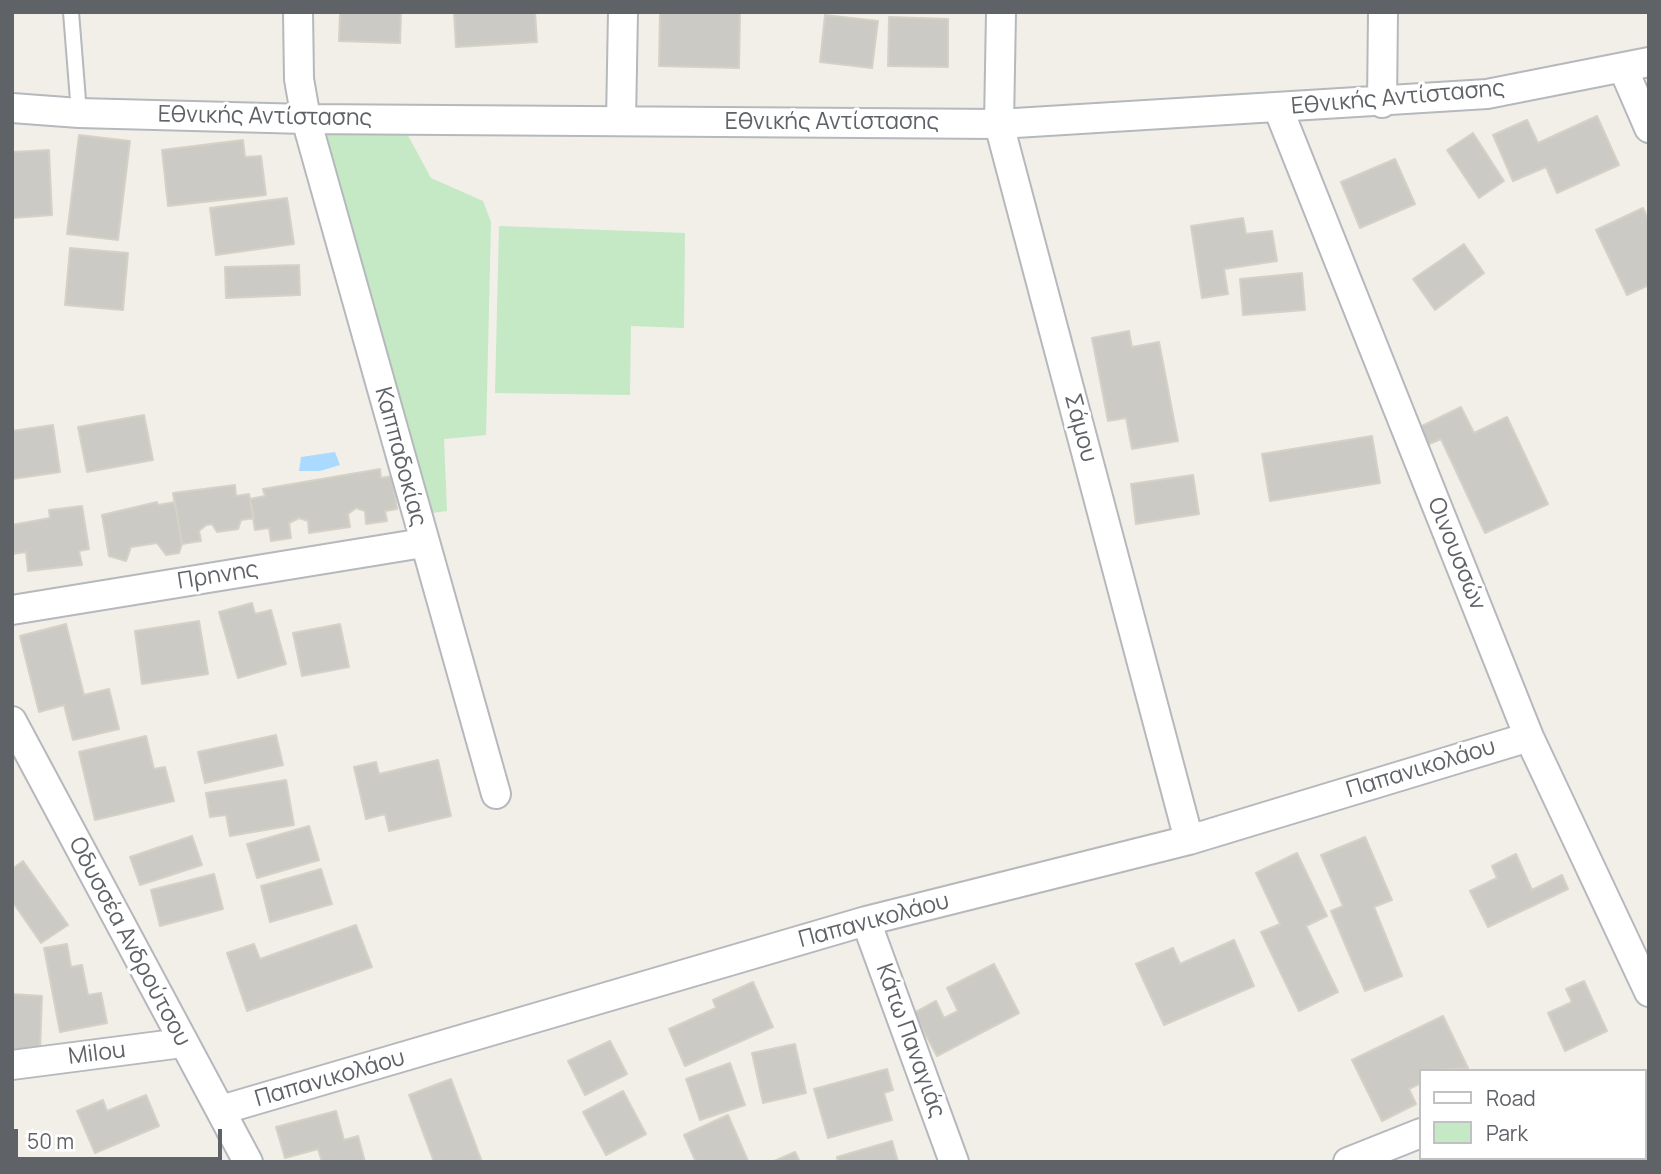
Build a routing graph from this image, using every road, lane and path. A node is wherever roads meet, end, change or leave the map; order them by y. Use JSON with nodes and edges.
{"nodes":[{"id":1,"x":71,"y":12,"type":"edge"},
{"id":2,"x":298,"y":12,"type":"edge"},
{"id":3,"x":623,"y":12,"type":"edge"},
{"id":4,"x":1001,"y":12,"type":"edge"},
{"id":5,"x":1383,"y":12,"type":"edge"},
{"id":6,"x":1636,"y":65,"type":"edge"},
{"id":7,"x":1382,"y":103,"type":"junction"},
{"id":8,"x":12,"y":108,"type":"edge"},
{"id":9,"x":1278,"y":108,"type":"junction"},
{"id":10,"x":79,"y":113,"type":"junction"},
{"id":11,"x":306,"y":119,"type":"junction"},
{"id":12,"x":621,"y":121,"type":"junction"},
{"id":13,"x":999,"y":124,"type":"junction"},
{"id":14,"x":1649,"y":128,"type":"edge"},
{"id":15,"x":423,"y":543,"type":"junction"},
{"id":16,"x":12,"y":610,"type":"edge"},
{"id":17,"x":12,"y":721,"type":"edge"},
{"id":18,"x":1528,"y":737,"type":"junction"},
{"id":19,"x":496,"y":794,"type":"dead end"},
{"id":20,"x":1189,"y":840,"type":"junction"},
{"id":21,"x":866,"y":921,"type":"junction"},
{"id":22,"x":1649,"y":992,"type":"edge"},
{"id":23,"x":182,"y":1043,"type":"junction"},
{"id":24,"x":12,"y":1065,"type":"edge"},
{"id":25,"x":221,"y":1110,"type":"junction"},
{"id":26,"x":1420,"y":1133,"type":"edge"},
{"id":27,"x":248,"y":1162,"type":"edge"},
{"id":28,"x":954,"y":1162,"type":"edge"},
{"id":29,"x":1348,"y":1162,"type":"edge"}],
"edges":[{"from":1,"to":10,"type":"lane"},
{"from":2,"to":11,"type":"street","name":"Καππαδοκίας"},
{"from":3,"to":12,"type":"street"},
{"from":4,"to":13,"type":"street","name":"Σάμου"},
{"from":5,"to":7,"type":"street"},
{"from":6,"to":7,"type":"street","name":"Εθνικής Αντίστασης"},
{"from":6,"to":14,"type":"street"},
{"from":7,"to":9,"type":"street","name":"Εθνικής Αντίστασης"},
{"from":8,"to":10,"type":"street","name":"Εθνικής Αντίστασης"},
{"from":9,"to":13,"type":"street","name":"Εθνικής Αντίστασης"},
{"from":9,"to":18,"type":"street","name":"Οινουσσών"},
{"from":10,"to":11,"type":"street","name":"Εθνικής Αντίστασης"},
{"from":11,"to":12,"type":"street","name":"Εθνικής Αντίστασης"},
{"from":11,"to":15,"type":"street","name":"Καππαδοκίας"},
{"from":12,"to":13,"type":"street","name":"Εθνικής Αντίστασης"},
{"from":13,"to":20,"type":"street","name":"Σάμου"},
{"from":15,"to":16,"type":"street","name":"Πρηνης"},
{"from":15,"to":19,"type":"street","name":"Καππαδοκίας"},
{"from":17,"to":23,"type":"street","name":"Οδυσσέα Ανδρούτσου"},
{"from":18,"to":20,"type":"street","name":"Παπανικολάου"},
{"from":18,"to":22,"type":"street","name":"Οινουσσών"},
{"from":20,"to":21,"type":"street","name":"Παπανικολάου"},
{"from":21,"to":25,"type":"street","name":"Παπανικολάου"},
{"from":21,"to":28,"type":"street","name":"Κάτω Παναγιάς"},
{"from":23,"to":24,"type":"street","name":"Milou"},
{"from":23,"to":25,"type":"street","name":"Οδυσσέα Ανδρούτσου"},
{"from":25,"to":27,"type":"street","name":"Οδυσσέα Ανδρούτσου"},
{"from":26,"to":29,"type":"street"}]}
